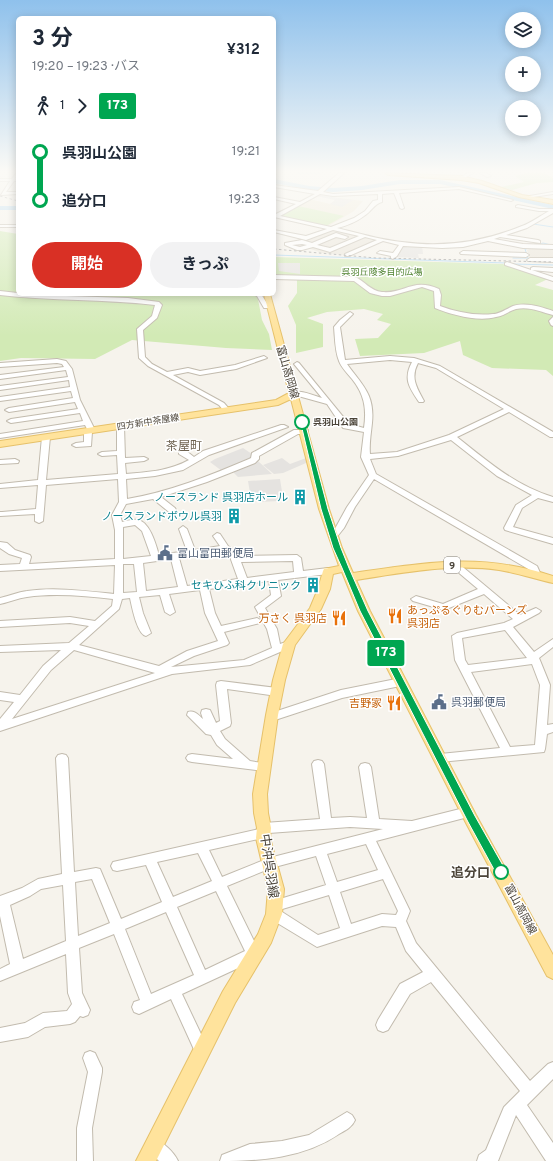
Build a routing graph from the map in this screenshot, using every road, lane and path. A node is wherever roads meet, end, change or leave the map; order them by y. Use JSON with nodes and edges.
{"nodes":[{"id":1,"x":324,"y":227,"type":"edge"},
{"id":2,"x":337,"y":227,"type":"edge"},
{"id":3,"x":524,"y":227,"type":"edge"},
{"id":4,"x":281,"y":228,"type":"dead end"},
{"id":5,"x":331,"y":229,"type":"junction"},
{"id":6,"x":276,"y":231,"type":"edge"},
{"id":7,"x":314,"y":235,"type":"junction"},
{"id":8,"x":296,"y":236,"type":"junction"},
{"id":9,"x":364,"y":236,"type":"junction"},
{"id":10,"x":500,"y":236,"type":"junction"},
{"id":11,"x":276,"y":238,"type":"edge"},
{"id":12,"x":355,"y":240,"type":"junction"},
{"id":13,"x":382,"y":240,"type":"junction"},
{"id":14,"x":444,"y":240,"type":"dead end"},
{"id":15,"x":487,"y":240,"type":"junction"},
{"id":16,"x":424,"y":242,"type":"dead end"},
{"id":17,"x":402,"y":244,"type":"junction"},
{"id":18,"x":479,"y":244,"type":"junction"},
{"id":19,"x":464,"y":245,"type":"junction"},
{"id":20,"x":434,"y":246,"type":"junction"},
{"id":21,"x":454,"y":246,"type":"junction"},
{"id":22,"x":513,"y":246,"type":"junction"},
{"id":23,"x":553,"y":246,"type":"edge"},
{"id":24,"x":534,"y":247,"type":"junction"},
{"id":25,"x":452,"y":253,"type":"dead end"},
{"id":26,"x":380,"y":254,"type":"dead end"},
{"id":27,"x":483,"y":254,"type":"junction"},
{"id":28,"x":515,"y":254,"type":"junction"},
{"id":29,"x":347,"y":255,"type":"dead end"},
{"id":30,"x":526,"y":255,"type":"dead end"},
{"id":31,"x":530,"y":260,"type":"dead end"},
{"id":32,"x":539,"y":260,"type":"junction"},
{"id":33,"x":553,"y":260,"type":"edge"},
{"id":34,"x":507,"y":264,"type":"dead end"},
{"id":35,"x":522,"y":269,"type":"junction"},
{"id":36,"x":553,"y":270,"type":"edge"},
{"id":37,"x":276,"y":277,"type":"edge"},
{"id":38,"x":552,"y":279,"type":"edge"},
{"id":39,"x":0,"y":293,"type":"edge"},
{"id":40,"x":16,"y":295,"type":"edge"},
{"id":41,"x":26,"y":296,"type":"edge"},
{"id":42,"x":260,"y":296,"type":"edge"},
{"id":43,"x":267,"y":296,"type":"edge"},
{"id":44,"x":35,"y":297,"type":"junction"},
{"id":45,"x":0,"y":299,"type":"edge"},
{"id":46,"x":270,"y":307,"type":"junction"},
{"id":47,"x":553,"y":313,"type":"edge"},
{"id":48,"x":350,"y":314,"type":"dead end"},
{"id":49,"x":553,"y":319,"type":"edge"},
{"id":50,"x":553,"y":324,"type":"edge"},
{"id":51,"x":264,"y":358,"type":"dead end"},
{"id":52,"x":416,"y":361,"type":"junction"},
{"id":53,"x":342,"y":362,"type":"junction"},
{"id":54,"x":297,"y":364,"type":"dead end"},
{"id":55,"x":0,"y":365,"type":"edge"},
{"id":56,"x":68,"y":368,"type":"junction"},
{"id":57,"x":166,"y":374,"type":"junction"},
{"id":58,"x":0,"y":377,"type":"edge"},
{"id":59,"x":72,"y":378,"type":"junction"},
{"id":60,"x":0,"y":388,"type":"edge"},
{"id":61,"x":74,"y":389,"type":"junction"},
{"id":62,"x":294,"y":394,"type":"junction"},
{"id":63,"x":3,"y":399,"type":"edge"},
{"id":64,"x":77,"y":400,"type":"junction"},
{"id":65,"x":421,"y":401,"type":"dead end"},
{"id":66,"x":278,"y":402,"type":"junction"},
{"id":67,"x":329,"y":403,"type":"junction"},
{"id":68,"x":298,"y":408,"type":"junction"},
{"id":69,"x":510,"y":409,"type":"junction"},
{"id":70,"x":9,"y":410,"type":"junction"},
{"id":71,"x":226,"y":410,"type":"junction"},
{"id":72,"x":82,"y":411,"type":"junction"},
{"id":73,"x":11,"y":422,"type":"junction"},
{"id":74,"x":120,"y":426,"type":"junction"},
{"id":75,"x":284,"y":427,"type":"dead end"},
{"id":76,"x":89,"y":428,"type":"junction"},
{"id":77,"x":367,"y":431,"type":"junction"},
{"id":78,"x":305,"y":432,"type":"junction"},
{"id":79,"x":13,"y":434,"type":"junction"},
{"id":80,"x":553,"y":435,"type":"edge"},
{"id":81,"x":0,"y":436,"type":"edge"},
{"id":82,"x":46,"y":437,"type":"junction"},
{"id":83,"x":452,"y":437,"type":"junction"},
{"id":84,"x":252,"y":438,"type":"junction"},
{"id":85,"x":0,"y":444,"type":"edge"},
{"id":86,"x":76,"y":445,"type":"dead end"},
{"id":87,"x":269,"y":448,"type":"junction"},
{"id":88,"x":182,"y":452,"type":"dead end"},
{"id":89,"x":102,"y":454,"type":"dead end"},
{"id":90,"x":121,"y":457,"type":"junction"},
{"id":91,"x":365,"y":457,"type":"junction"},
{"id":92,"x":144,"y":459,"type":"dead end"},
{"id":93,"x":194,"y":460,"type":"junction"},
{"id":94,"x":15,"y":461,"type":"dead end"},
{"id":95,"x":0,"y":462,"type":"edge"},
{"id":96,"x":373,"y":475,"type":"junction"},
{"id":97,"x":122,"y":477,"type":"junction"},
{"id":98,"x":42,"y":483,"type":"junction"},
{"id":99,"x":0,"y":486,"type":"edge"},
{"id":100,"x":154,"y":495,"type":"junction"},
{"id":101,"x":536,"y":496,"type":"junction"},
{"id":102,"x":553,"y":500,"type":"edge"},
{"id":103,"x":123,"y":502,"type":"junction"},
{"id":104,"x":172,"y":510,"type":"dead end"},
{"id":105,"x":40,"y":511,"type":"junction"},
{"id":106,"x":2,"y":514,"type":"dead end"},
{"id":107,"x":39,"y":521,"type":"dead end"},
{"id":108,"x":118,"y":525,"type":"junction"},
{"id":109,"x":183,"y":529,"type":"dead end"},
{"id":110,"x":216,"y":536,"type":"dead end"},
{"id":111,"x":333,"y":536,"type":"junction"},
{"id":112,"x":553,"y":541,"type":"edge"},
{"id":113,"x":0,"y":545,"type":"edge"},
{"id":114,"x":225,"y":548,"type":"junction"},
{"id":115,"x":192,"y":552,"type":"junction"},
{"id":116,"x":174,"y":555,"type":"junction"},
{"id":117,"x":156,"y":558,"type":"junction"},
{"id":118,"x":236,"y":559,"type":"junction"},
{"id":119,"x":138,"y":561,"type":"junction"},
{"id":120,"x":119,"y":563,"type":"junction"},
{"id":121,"x":455,"y":564,"type":"junction"},
{"id":122,"x":24,"y":567,"type":"junction"},
{"id":123,"x":0,"y":568,"type":"edge"},
{"id":124,"x":328,"y":570,"type":"junction"},
{"id":125,"x":348,"y":572,"type":"junction"},
{"id":126,"x":299,"y":575,"type":"junction"},
{"id":127,"x":537,"y":575,"type":"junction"},
{"id":128,"x":273,"y":578,"type":"junction"},
{"id":129,"x":553,"y":580,"type":"edge"},
{"id":130,"x":244,"y":582,"type":"junction"},
{"id":131,"x":204,"y":586,"type":"junction"},
{"id":132,"x":183,"y":589,"type":"junction"},
{"id":133,"x":485,"y":590,"type":"junction"},
{"id":134,"x":164,"y":591,"type":"junction"},
{"id":135,"x":138,"y":594,"type":"junction"},
{"id":136,"x":118,"y":597,"type":"junction"},
{"id":137,"x":416,"y":599,"type":"dead end"},
{"id":138,"x":0,"y":601,"type":"edge"},
{"id":139,"x":536,"y":611,"type":"dead end"},
{"id":140,"x":170,"y":612,"type":"dead end"},
{"id":141,"x":519,"y":619,"type":"junction"},
{"id":142,"x":257,"y":621,"type":"dead end"},
{"id":143,"x":0,"y":624,"type":"edge"},
{"id":144,"x":97,"y":624,"type":"junction"},
{"id":145,"x":507,"y":626,"type":"junction"},
{"id":146,"x":218,"y":630,"type":"junction"},
{"id":147,"x":146,"y":633,"type":"dead end"},
{"id":148,"x":553,"y":642,"type":"edge"},
{"id":149,"x":72,"y":646,"type":"junction"},
{"id":150,"x":283,"y":647,"type":"junction"},
{"id":151,"x":0,"y":649,"type":"edge"},
{"id":152,"x":534,"y":659,"type":"junction"},
{"id":153,"x":464,"y":669,"type":"junction"},
{"id":154,"x":160,"y":672,"type":"junction"},
{"id":155,"x":401,"y":682,"type":"junction"},
{"id":156,"x":549,"y":691,"type":"edge"},
{"id":157,"x":277,"y":692,"type":"junction"},
{"id":158,"x":0,"y":696,"type":"edge"},
{"id":159,"x":22,"y":699,"type":"junction"},
{"id":160,"x":206,"y":713,"type":"dead end"},
{"id":161,"x":192,"y":715,"type":"dead end"},
{"id":162,"x":272,"y":717,"type":"junction"},
{"id":163,"x":0,"y":727,"type":"edge"},
{"id":164,"x":553,"y":728,"type":"edge"},
{"id":165,"x":213,"y":729,"type":"junction"},
{"id":166,"x":541,"y":731,"type":"junction"},
{"id":167,"x":507,"y":752,"type":"junction"},
{"id":168,"x":62,"y":758,"type":"dead end"},
{"id":169,"x":192,"y":758,"type":"dead end"},
{"id":170,"x":440,"y":758,"type":"junction"},
{"id":171,"x":246,"y":764,"type":"junction"},
{"id":172,"x":318,"y":764,"type":"dead end"},
{"id":173,"x":264,"y":767,"type":"junction"},
{"id":174,"x":365,"y":767,"type":"dead end"},
{"id":175,"x":468,"y":812,"type":"junction"},
{"id":176,"x":326,"y":823,"type":"junction"},
{"id":177,"x":374,"y":823,"type":"junction"},
{"id":178,"x":412,"y":826,"type":"junction"},
{"id":179,"x":264,"y":831,"type":"junction"},
{"id":180,"x":368,"y":838,"type":"junction"},
{"id":181,"x":320,"y":850,"type":"junction"},
{"id":182,"x":204,"y":853,"type":"dead end"},
{"id":183,"x":269,"y":863,"type":"junction"},
{"id":184,"x":152,"y":865,"type":"dead end"},
{"id":185,"x":117,"y":866,"type":"dead end"},
{"id":186,"x":386,"y":874,"type":"junction"},
{"id":187,"x":68,"y":878,"type":"junction"},
{"id":188,"x":219,"y":884,"type":"junction"},
{"id":189,"x":333,"y":889,"type":"junction"},
{"id":190,"x":1,"y":902,"type":"edge"},
{"id":191,"x":169,"y":905,"type":"junction"},
{"id":192,"x":275,"y":910,"type":"junction"},
{"id":193,"x":400,"y":921,"type":"junction"},
{"id":194,"x":117,"y":926,"type":"junction"},
{"id":195,"x":347,"y":930,"type":"junction"},
{"id":196,"x":72,"y":945,"type":"junction"},
{"id":197,"x":256,"y":953,"type":"junction"},
{"id":198,"x":18,"y":968,"type":"junction"},
{"id":199,"x":553,"y":970,"type":"edge"},
{"id":200,"x":433,"y":973,"type":"junction"},
{"id":201,"x":0,"y":975,"type":"edge"},
{"id":202,"x":202,"y":978,"type":"junction"},
{"id":203,"x":174,"y":992,"type":"junction"},
{"id":204,"x":383,"y":1025,"type":"dead end"},
{"id":205,"x":0,"y":1035,"type":"edge"},
{"id":206,"x":202,"y":1051,"type":"junction"},
{"id":207,"x":90,"y":1058,"type":"dead end"},
{"id":208,"x":553,"y":1069,"type":"edge"},
{"id":209,"x":529,"y":1091,"type":"junction"},
{"id":210,"x":518,"y":1103,"type":"junction"},
{"id":211,"x":347,"y":1120,"type":"dead end"},
{"id":212,"x":154,"y":1146,"type":"junction"},
{"id":213,"x":553,"y":1157,"type":"edge"},
{"id":214,"x":85,"y":1161,"type":"edge"},
{"id":215,"x":146,"y":1161,"type":"edge"},
{"id":216,"x":170,"y":1161,"type":"edge"},
{"id":217,"x":228,"y":1161,"type":"edge"},
{"id":218,"x":485,"y":1161,"type":"edge"}],
"edges":[{"from":1,"to":5,"type":"street"},
{"from":2,"to":5,"type":"street"},
{"from":3,"to":10,"type":"street"},
{"from":4,"to":7,"type":"street"},
{"from":5,"to":7,"type":"street"},
{"from":5,"to":9,"type":"street"},
{"from":6,"to":8,"type":"street"},
{"from":7,"to":8,"type":"street"},
{"from":8,"to":11,"type":"street"},
{"from":9,"to":12,"type":"street"},
{"from":9,"to":13,"type":"street"},
{"from":10,"to":15,"type":"street"},
{"from":10,"to":23,"type":"street"},
{"from":12,"to":12,"type":"street"},
{"from":13,"to":17,"type":"street"},
{"from":13,"to":29,"type":"street"},
{"from":14,"to":21,"type":"street"},
{"from":15,"to":18,"type":"street"},
{"from":15,"to":22,"type":"street"},
{"from":16,"to":20,"type":"street"},
{"from":17,"to":20,"type":"street"},
{"from":17,"to":26,"type":"street"},
{"from":18,"to":19,"type":"street"},
{"from":18,"to":22,"type":"street"},
{"from":18,"to":27,"type":"street"},
{"from":19,"to":21,"type":"street"},
{"from":19,"to":27,"type":"street"},
{"from":20,"to":21,"type":"street"},
{"from":21,"to":25,"type":"street"},
{"from":22,"to":24,"type":"street"},
{"from":22,"to":28,"type":"street"},
{"from":23,"to":24,"type":"street"},
{"from":24,"to":32,"type":"street"},
{"from":27,"to":28,"type":"street"},
{"from":28,"to":30,"type":"street"},
{"from":31,"to":32,"type":"street"},
{"from":32,"to":33,"type":"street"},
{"from":34,"to":35,"type":"street"},
{"from":35,"to":36,"type":"street"},
{"from":35,"to":38,"type":"street"},
{"from":37,"to":47,"type":"street"},
{"from":39,"to":40,"type":"street"},
{"from":41,"to":44,"type":"street"},
{"from":42,"to":46,"type":"street"},
{"from":43,"to":46,"type":"main road","name":"富山高岡線"},
{"from":44,"to":45,"type":"street"},
{"from":44,"to":57,"type":"street"},
{"from":46,"to":62,"type":"main road","name":"富山高岡線"},
{"from":48,"to":53,"type":"street"},
{"from":49,"to":50,"type":"street"},
{"from":51,"to":57,"type":"street"},
{"from":52,"to":53,"type":"street"},
{"from":52,"to":65,"type":"street"},
{"from":52,"to":69,"type":"street"},
{"from":53,"to":77,"type":"street"},
{"from":54,"to":67,"type":"street"},
{"from":55,"to":56,"type":"street"},
{"from":56,"to":58,"type":"street"},
{"from":56,"to":59,"type":"street"},
{"from":57,"to":71,"type":"street"},
{"from":59,"to":60,"type":"street"},
{"from":59,"to":61,"type":"street"},
{"from":60,"to":63,"type":"street"},
{"from":61,"to":63,"type":"street"},
{"from":61,"to":64,"type":"street"},
{"from":62,"to":66,"type":"main road","name":"四方新中茶屋線"},
{"from":62,"to":67,"type":"street"},
{"from":62,"to":68,"type":"main road","name":"富山高岡線"},
{"from":63,"to":70,"type":"street"},
{"from":64,"to":70,"type":"street"},
{"from":64,"to":72,"type":"street"},
{"from":66,"to":68,"type":"main road"},
{"from":66,"to":71,"type":"main road","name":"四方新中茶屋線"},
{"from":67,"to":77,"type":"street"},
{"from":68,"to":78,"type":"main road","name":"富山高岡線"},
{"from":69,"to":80,"type":"street"},
{"from":69,"to":83,"type":"street"},
{"from":70,"to":73,"type":"street"},
{"from":71,"to":74,"type":"main road","name":"四方新中茶屋線"},
{"from":72,"to":73,"type":"street"},
{"from":72,"to":76,"type":"street"},
{"from":73,"to":79,"type":"street"},
{"from":74,"to":76,"type":"main road","name":"四方新中茶屋線"},
{"from":74,"to":90,"type":"street"},
{"from":75,"to":84,"type":"street"},
{"from":76,"to":79,"type":"street"},
{"from":76,"to":82,"type":"main road","name":"四方新中茶屋線"},
{"from":76,"to":86,"type":"street"},
{"from":77,"to":91,"type":"street"},
{"from":78,"to":87,"type":"street"},
{"from":78,"to":111,"type":"main road","name":"富山高岡線"},
{"from":79,"to":81,"type":"street"},
{"from":82,"to":85,"type":"main road","name":"四方新中茶屋線"},
{"from":82,"to":98,"type":"street"},
{"from":83,"to":91,"type":"street"},
{"from":83,"to":101,"type":"street"},
{"from":84,"to":87,"type":"street"},
{"from":84,"to":93,"type":"street"},
{"from":87,"to":100,"type":"street"},
{"from":88,"to":93,"type":"street"},
{"from":89,"to":90,"type":"street"},
{"from":90,"to":92,"type":"street"},
{"from":90,"to":97,"type":"street"},
{"from":91,"to":96,"type":"street"},
{"from":93,"to":97,"type":"street"},
{"from":94,"to":95,"type":"street"},
{"from":96,"to":111,"type":"street"},
{"from":96,"to":127,"type":"street"},
{"from":97,"to":98,"type":"street"},
{"from":97,"to":103,"type":"street"},
{"from":98,"to":99,"type":"street"},
{"from":98,"to":105,"type":"street"},
{"from":100,"to":103,"type":"street"},
{"from":100,"to":104,"type":"street"},
{"from":101,"to":102,"type":"street"},
{"from":101,"to":112,"type":"street"},
{"from":103,"to":108,"type":"street"},
{"from":105,"to":106,"type":"street"},
{"from":105,"to":107,"type":"street"},
{"from":108,"to":117,"type":"street"},
{"from":108,"to":120,"type":"street"},
{"from":109,"to":115,"type":"street"},
{"from":110,"to":114,"type":"street"},
{"from":111,"to":125,"type":"main road","name":"富山高岡線"},
{"from":113,"to":122,"type":"street"},
{"from":114,"to":115,"type":"street"},
{"from":114,"to":118,"type":"street"},
{"from":115,"to":116,"type":"street"},
{"from":116,"to":117,"type":"street"},
{"from":116,"to":132,"type":"street"},
{"from":117,"to":119,"type":"street"},
{"from":118,"to":126,"type":"street"},
{"from":118,"to":130,"type":"street"},
{"from":119,"to":120,"type":"street"},
{"from":119,"to":135,"type":"street"},
{"from":120,"to":122,"type":"street"},
{"from":120,"to":136,"type":"street"},
{"from":121,"to":125,"type":"main road","number":"9"},
{"from":121,"to":127,"type":"main road","number":"9"},
{"from":121,"to":133,"type":"street"},
{"from":122,"to":123,"type":"street"},
{"from":124,"to":125,"type":"main road"},
{"from":124,"to":126,"type":"street"},
{"from":124,"to":150,"type":"main road","name":"中沖呉羽線"},
{"from":125,"to":155,"type":"main road","name":"富山高岡線"},
{"from":126,"to":128,"type":"street"},
{"from":127,"to":129,"type":"main road","number":"9"},
{"from":128,"to":130,"type":"street"},
{"from":128,"to":150,"type":"street"},
{"from":130,"to":131,"type":"street"},
{"from":131,"to":132,"type":"street"},
{"from":131,"to":146,"type":"street"},
{"from":132,"to":134,"type":"street"},
{"from":133,"to":137,"type":"street"},
{"from":133,"to":141,"type":"street"},
{"from":134,"to":135,"type":"street"},
{"from":134,"to":140,"type":"street"},
{"from":135,"to":136,"type":"street"},
{"from":135,"to":147,"type":"street"},
{"from":136,"to":138,"type":"street"},
{"from":136,"to":144,"type":"street"},
{"from":139,"to":141,"type":"street"},
{"from":141,"to":145,"type":"street"},
{"from":142,"to":146,"type":"street"},
{"from":143,"to":144,"type":"street"},
{"from":144,"to":149,"type":"street"},
{"from":145,"to":152,"type":"street"},
{"from":145,"to":153,"type":"street"},
{"from":146,"to":154,"type":"street"},
{"from":148,"to":152,"type":"street"},
{"from":149,"to":151,"type":"street"},
{"from":149,"to":154,"type":"street"},
{"from":149,"to":159,"type":"street"},
{"from":150,"to":154,"type":"street"},
{"from":150,"to":157,"type":"main road","name":"中沖呉羽線"},
{"from":152,"to":153,"type":"street"},
{"from":152,"to":156,"type":"street"},
{"from":153,"to":167,"type":"street"},
{"from":154,"to":163,"type":"street"},
{"from":155,"to":162,"type":"street"},
{"from":155,"to":170,"type":"main road","name":"富山高岡線"},
{"from":156,"to":166,"type":"street"},
{"from":157,"to":162,"type":"main road","name":"中沖呉羽線"},
{"from":157,"to":165,"type":"street"},
{"from":158,"to":159,"type":"street"},
{"from":159,"to":163,"type":"street"},
{"from":160,"to":165,"type":"street"},
{"from":161,"to":165,"type":"street"},
{"from":162,"to":173,"type":"main road","name":"中沖呉羽線"},
{"from":164,"to":166,"type":"street"},
{"from":165,"to":171,"type":"street"},
{"from":166,"to":167,"type":"street"},
{"from":167,"to":170,"type":"street"},
{"from":168,"to":187,"type":"street"},
{"from":169,"to":171,"type":"street"},
{"from":170,"to":175,"type":"main road","name":"富山高岡線"},
{"from":171,"to":173,"type":"street"},
{"from":172,"to":176,"type":"street"},
{"from":173,"to":179,"type":"main road","name":"中沖呉羽線"},
{"from":174,"to":177,"type":"street"},
{"from":175,"to":178,"type":"street"},
{"from":175,"to":199,"type":"main road","name":"富山高岡線"},
{"from":176,"to":177,"type":"street"},
{"from":176,"to":179,"type":"street"},
{"from":177,"to":178,"type":"street"},
{"from":178,"to":180,"type":"street"},
{"from":179,"to":183,"type":"main road","name":"中沖呉羽線"},
{"from":179,"to":185,"type":"street"},
{"from":180,"to":181,"type":"street"},
{"from":180,"to":186,"type":"street"},
{"from":181,"to":183,"type":"street"},
{"from":181,"to":189,"type":"street"},
{"from":182,"to":188,"type":"street"},
{"from":183,"to":188,"type":"street"},
{"from":183,"to":192,"type":"main road","name":"中沖呉羽線"},
{"from":184,"to":191,"type":"street"},
{"from":186,"to":189,"type":"street"},
{"from":186,"to":193,"type":"street"},
{"from":187,"to":190,"type":"street"},
{"from":187,"to":194,"type":"street"},
{"from":187,"to":196,"type":"street"},
{"from":188,"to":191,"type":"street"},
{"from":188,"to":197,"type":"street"},
{"from":189,"to":192,"type":"street"},
{"from":189,"to":195,"type":"street"},
{"from":190,"to":198,"type":"street"},
{"from":191,"to":194,"type":"street"},
{"from":191,"to":202,"type":"street"},
{"from":192,"to":195,"type":"street"},
{"from":192,"to":197,"type":"main road","name":"中沖呉羽線"},
{"from":193,"to":195,"type":"street"},
{"from":193,"to":200,"type":"street"},
{"from":194,"to":196,"type":"street"},
{"from":194,"to":203,"type":"street"},
{"from":196,"to":198,"type":"street"},
{"from":196,"to":205,"type":"street"},
{"from":197,"to":202,"type":"street"},
{"from":197,"to":206,"type":"main road","name":"中沖呉羽線"},
{"from":198,"to":201,"type":"street"},
{"from":200,"to":204,"type":"street"},
{"from":200,"to":209,"type":"street"},
{"from":202,"to":203,"type":"street"},
{"from":203,"to":206,"type":"street"},
{"from":206,"to":212,"type":"main road","name":"中沖呉羽線"},
{"from":207,"to":214,"type":"street"},
{"from":208,"to":209,"type":"street"},
{"from":209,"to":210,"type":"street"},
{"from":210,"to":213,"type":"street"},
{"from":210,"to":218,"type":"street"},
{"from":211,"to":217,"type":"street"},
{"from":212,"to":215,"type":"main road","name":"中沖呉羽線"},
{"from":212,"to":216,"type":"street"}]}
